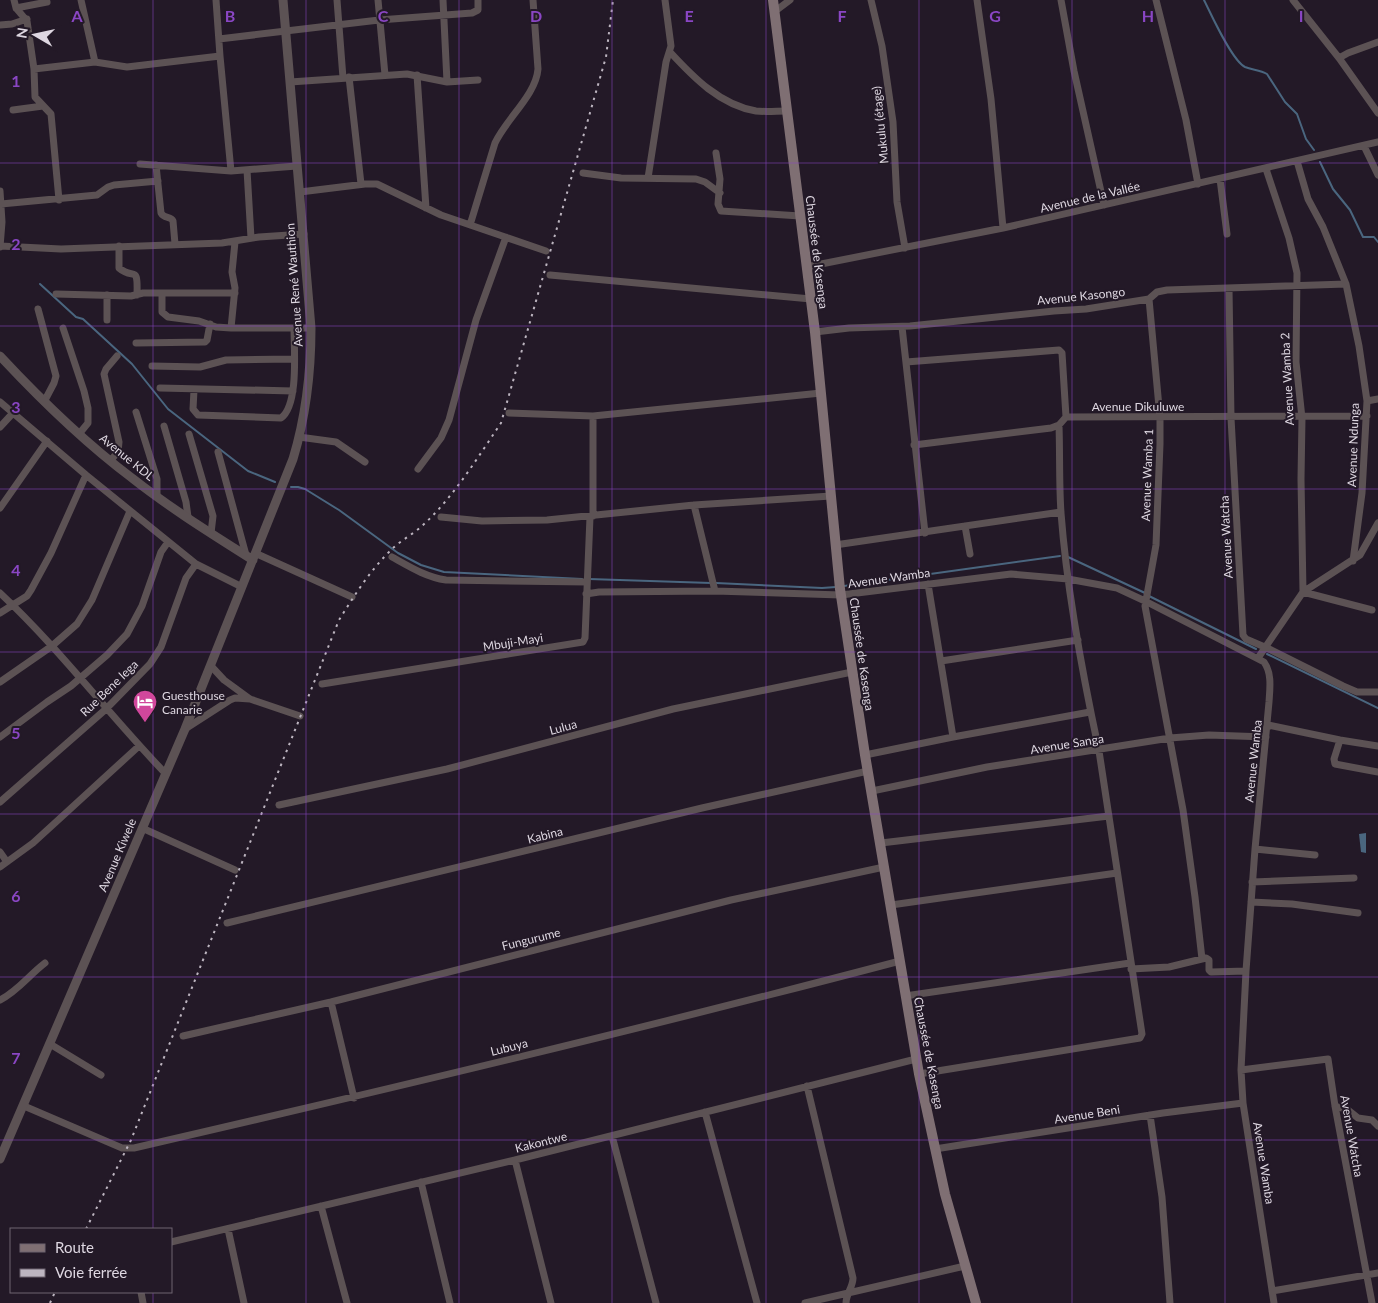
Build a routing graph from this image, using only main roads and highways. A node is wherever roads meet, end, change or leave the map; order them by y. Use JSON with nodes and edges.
{"nodes":[{"id":1,"x":773,"y":0,"type":"edge"},
{"id":2,"x":976,"y":1303,"type":"edge"}],
"edges":[{"from":1,"to":2,"type":"main road","name":"Chaussée de Kasenga"}]}
